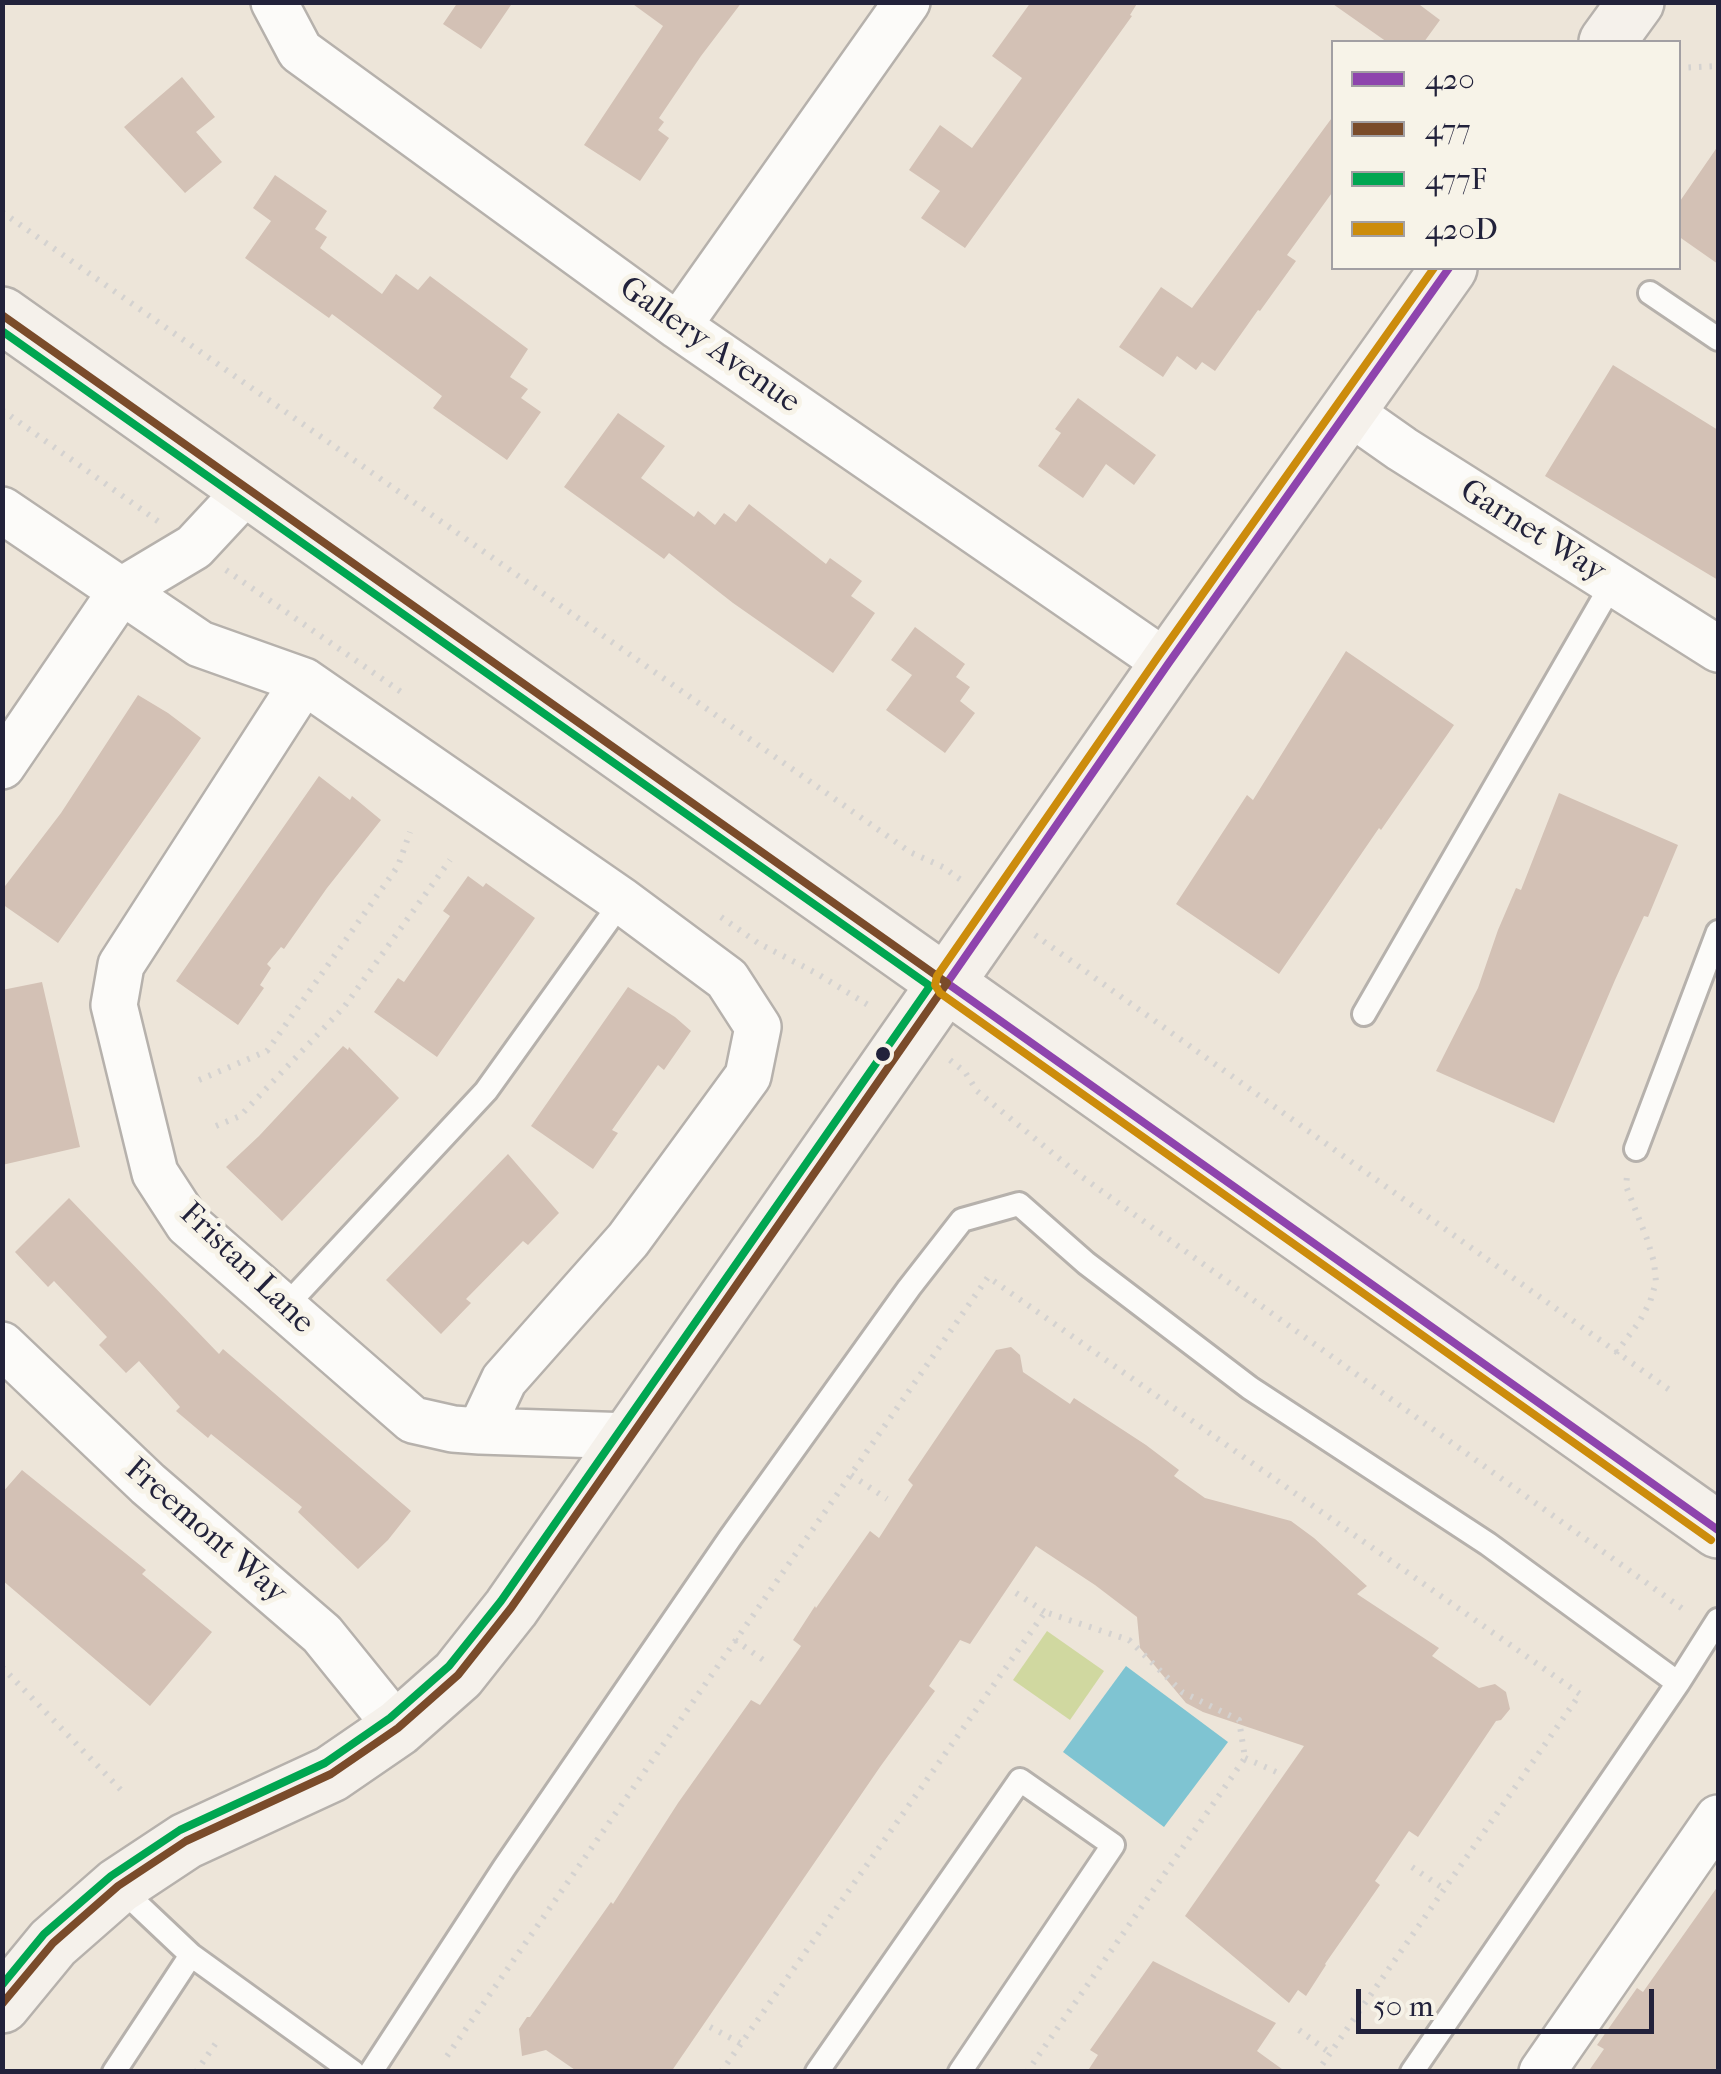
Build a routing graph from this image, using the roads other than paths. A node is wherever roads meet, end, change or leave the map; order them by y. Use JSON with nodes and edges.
{"nodes":[{"id":1,"x":274,"y":2,"type":"edge"},
{"id":2,"x":908,"y":2,"type":"edge"},
{"id":3,"x":1636,"y":2,"type":"edge"},
{"id":4,"x":1608,"y":40,"type":"edge"},
{"id":5,"x":1448,"y":270,"type":"edge"},
{"id":6,"x":1650,"y":293,"type":"dead end"},
{"id":7,"x":2,"y":315,"type":"edge"},
{"id":8,"x":678,"y":326,"type":"junction"},
{"id":9,"x":1718,"y":339,"type":"edge"},
{"id":10,"x":1348,"y":411,"type":"junction"},
{"id":11,"x":248,"y":489,"type":"junction"},
{"id":12,"x":2,"y":510,"type":"edge"},
{"id":13,"x":1612,"y":584,"type":"junction"},
{"id":14,"x":122,"y":590,"type":"junction"},
{"id":15,"x":1718,"y":649,"type":"edge"},
{"id":16,"x":1168,"y":664,"type":"junction"},
{"id":17,"x":304,"y":681,"type":"junction"},
{"id":18,"x":2,"y":766,"type":"edge"},
{"id":19,"x":622,"y":901,"type":"junction"},
{"id":20,"x":1718,"y":932,"type":"edge"},
{"id":21,"x":947,"y":983,"type":"junction"},
{"id":22,"x":1364,"y":1014,"type":"dead end"},
{"id":23,"x":1636,"y":1148,"type":"road end"},
{"id":24,"x":284,"y":1308,"type":"junction"},
{"id":25,"x":2,"y":1345,"type":"edge"},
{"id":26,"x":480,"y":1431,"type":"junction"},
{"id":27,"x":631,"y":1436,"type":"junction"},
{"id":28,"x":1718,"y":1530,"type":"edge"},
{"id":29,"x":1715,"y":1625,"type":"edge"},
{"id":30,"x":1678,"y":1684,"type":"junction"},
{"id":31,"x":398,"y":1728,"type":"junction"},
{"id":32,"x":1718,"y":1818,"type":"edge"},
{"id":33,"x":118,"y":1886,"type":"junction"},
{"id":34,"x":191,"y":1955,"type":"junction"},
{"id":35,"x":2,"y":2005,"type":"edge"},
{"id":36,"x":114,"y":2072,"type":"edge"},
{"id":37,"x":353,"y":2072,"type":"edge"},
{"id":38,"x":372,"y":2072,"type":"edge"},
{"id":39,"x":817,"y":2072,"type":"edge"},
{"id":40,"x":960,"y":2072,"type":"edge"},
{"id":41,"x":1412,"y":2072,"type":"edge"},
{"id":42,"x":1542,"y":2072,"type":"edge"}],
"edges":[{"from":1,"to":8,"type":"street","name":"Gallery Avenue"},
{"from":2,"to":8,"type":"street"},
{"from":3,"to":4,"type":"street"},
{"from":5,"to":10,"type":"street"},
{"from":6,"to":9,"type":"lane"},
{"from":7,"to":11,"type":"street"},
{"from":8,"to":16,"type":"street","name":"Gallery Avenue"},
{"from":10,"to":13,"type":"street","name":"Garnet Way"},
{"from":10,"to":16,"type":"street"},
{"from":11,"to":14,"type":"street"},
{"from":11,"to":21,"type":"street"},
{"from":12,"to":14,"type":"street"},
{"from":13,"to":15,"type":"street","name":"Garnet Way"},
{"from":13,"to":22,"type":"lane"},
{"from":14,"to":17,"type":"street"},
{"from":14,"to":18,"type":"street"},
{"from":16,"to":21,"type":"street"},
{"from":17,"to":19,"type":"street"},
{"from":17,"to":24,"type":"street","name":"Fristan Lane"},
{"from":19,"to":24,"type":"lane"},
{"from":19,"to":26,"type":"street"},
{"from":20,"to":23,"type":"lane"},
{"from":21,"to":27,"type":"street"},
{"from":21,"to":28,"type":"street"},
{"from":24,"to":26,"type":"street","name":"Fristan Lane"},
{"from":25,"to":31,"type":"street","name":"Freemont Way"},
{"from":26,"to":27,"type":"street","name":"Fristan Lane"},
{"from":27,"to":31,"type":"street"},
{"from":29,"to":30,"type":"lane"},
{"from":30,"to":38,"type":"lane"},
{"from":30,"to":41,"type":"lane"},
{"from":31,"to":33,"type":"street"},
{"from":32,"to":42,"type":"street"},
{"from":33,"to":34,"type":"lane"},
{"from":33,"to":35,"type":"street"},
{"from":34,"to":36,"type":"lane"},
{"from":34,"to":37,"type":"lane"},
{"from":39,"to":40,"type":"lane"}]}
